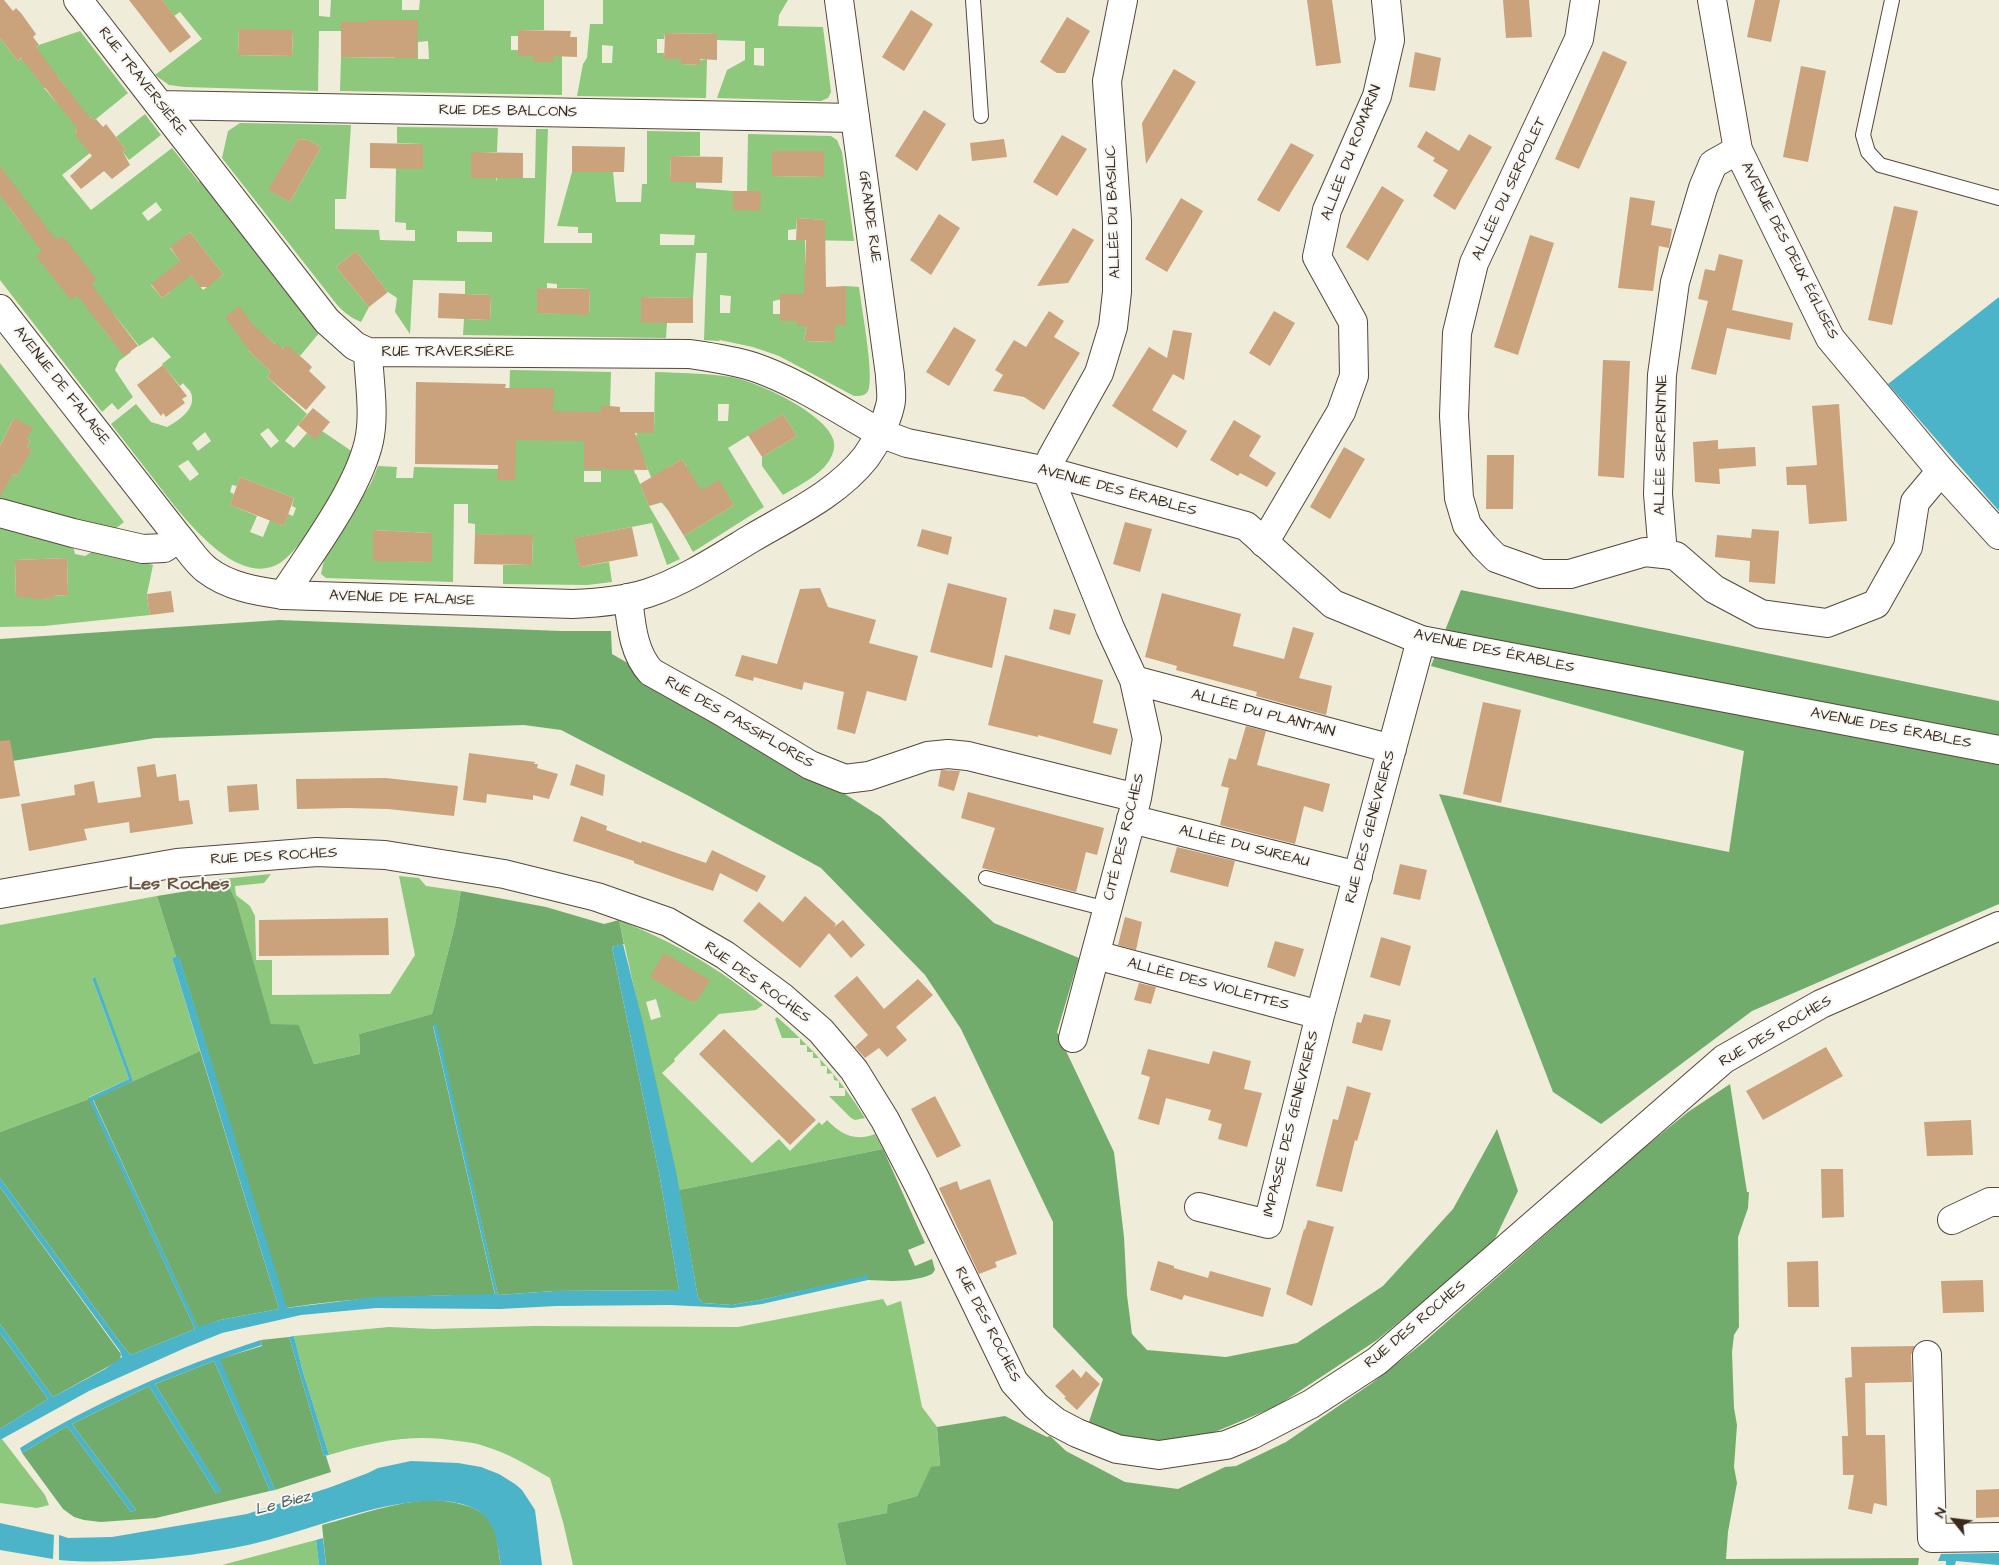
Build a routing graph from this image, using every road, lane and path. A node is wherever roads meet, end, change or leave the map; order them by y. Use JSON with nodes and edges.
{"nodes":[{"id":1,"x":78,"y":0,"type":"edge"},
{"id":2,"x":840,"y":0,"type":"edge"},
{"id":3,"x":973,"y":0,"type":"edge"},
{"id":4,"x":1123,"y":0,"type":"edge"},
{"id":5,"x":1386,"y":0,"type":"edge"},
{"id":6,"x":1585,"y":0,"type":"edge"},
{"id":7,"x":1712,"y":0,"type":"edge"},
{"id":8,"x":1892,"y":0,"type":"edge"},
{"id":9,"x":160,"y":105,"type":"junction"},
{"id":10,"x":237,"y":107,"type":"junction"},
{"id":11,"x":981,"y":116,"type":"dead end"},
{"id":12,"x":855,"y":118,"type":"junction"},
{"id":13,"x":1738,"y":150,"type":"junction"},
{"id":14,"x":209,"y":168,"type":"junction"},
{"id":15,"x":1999,"y":198,"type":"edge"},
{"id":16,"x":0,"y":309,"type":"edge"},
{"id":17,"x":368,"y":352,"type":"junction"},
{"id":18,"x":880,"y":433,"type":"junction"},
{"id":19,"x":1047,"y":471,"type":"junction"},
{"id":20,"x":1941,"y":471,"type":"junction"},
{"id":21,"x":0,"y":513,"type":"edge"},
{"id":22,"x":1999,"y":536,"type":"edge"},
{"id":23,"x":179,"y":538,"type":"junction"},
{"id":24,"x":1264,"y":543,"type":"junction"},
{"id":25,"x":1663,"y":554,"type":"junction"},
{"id":26,"x":283,"y":595,"type":"junction"},
{"id":27,"x":628,"y":598,"type":"junction"},
{"id":28,"x":1421,"y":640,"type":"junction"},
{"id":29,"x":1134,"y":680,"type":"junction"},
{"id":30,"x":1392,"y":749,"type":"junction"},
{"id":31,"x":1999,"y":750,"type":"edge"},
{"id":32,"x":1134,"y":809,"type":"junction"},
{"id":33,"x":1358,"y":876,"type":"junction"},
{"id":34,"x":986,"y":878,"type":"dead end"},
{"id":35,"x":0,"y":894,"type":"edge"},
{"id":36,"x":1107,"y":909,"type":"junction"},
{"id":37,"x":1999,"y":926,"type":"edge"},
{"id":38,"x":1096,"y":955,"type":"junction"},
{"id":39,"x":1320,"y":1015,"type":"junction"},
{"id":40,"x":1073,"y":1038,"type":"dead end"},
{"id":41,"x":1999,"y":1202,"type":"edge"},
{"id":42,"x":1199,"y":1207,"type":"dead end"},
{"id":43,"x":1952,"y":1220,"type":"dead end"},
{"id":44,"x":1927,"y":1355,"type":"dead end"},
{"id":45,"x":1999,"y":1536,"type":"edge"}],
"edges":[{"from":1,"to":9,"type":"street","name":"RUE TRAVERSIÈRE"},
{"from":2,"to":12,"type":"street","name":"GRANDE RUE"},
{"from":3,"to":11,"type":"lane"},
{"from":4,"to":19,"type":"street","name":"ALLÉE DU BASILIC"},
{"from":5,"to":24,"type":"street","name":"ALLÉE DU ROMARIN"},
{"from":6,"to":25,"type":"street","name":"ALLÉE DU SERPOLET"},
{"from":7,"to":13,"type":"street","name":"AVENUE DES DEUX ÉGLISES"},
{"from":8,"to":15,"type":"lane"},
{"from":9,"to":10,"type":"street","name":"RUE DES BALCONS"},
{"from":9,"to":14,"type":"street","name":"RUE TRAVERSIÈRE"},
{"from":10,"to":12,"type":"street","name":"RUE DES BALCONS"},
{"from":10,"to":14,"type":"street"},
{"from":12,"to":18,"type":"street","name":"GRANDE RUE"},
{"from":13,"to":20,"type":"street","name":"AVENUE DES DEUX ÉGLISES"},
{"from":13,"to":25,"type":"street","name":"ALLÉE SERPENTINE"},
{"from":14,"to":17,"type":"street","name":"RUE TRAVERSIÈRE"},
{"from":16,"to":23,"type":"street","name":"AVENUE DE FALAISE"},
{"from":17,"to":18,"type":"street","name":"RUE TRAVERSIÈRE"},
{"from":17,"to":26,"type":"street"},
{"from":18,"to":19,"type":"street","name":"AVENUE DES ÉRABLES"},
{"from":18,"to":27,"type":"street","name":"AVENUE DE FALAISE"},
{"from":19,"to":24,"type":"street","name":"AVENUE DES ÉRABLES"},
{"from":19,"to":29,"type":"street","name":"CITÉ DES ROCHES"},
{"from":20,"to":22,"type":"street","name":"AVENUE DES DEUX ÉGLISES"},
{"from":20,"to":25,"type":"street"},
{"from":21,"to":23,"type":"street"},
{"from":23,"to":26,"type":"street","name":"AVENUE DE FALAISE"},
{"from":24,"to":28,"type":"street","name":"AVENUE DES ÉRABLES"},
{"from":26,"to":27,"type":"street","name":"AVENUE DE FALAISE"},
{"from":27,"to":32,"type":"street","name":"RUE DES PASSIFLORES"},
{"from":28,"to":30,"type":"street","name":"RUE DES GENÉVRIERS"},
{"from":28,"to":31,"type":"street","name":"AVENUE DES ÉRABLES"},
{"from":29,"to":30,"type":"street","name":"ALLÉE DU PLANTAIN"},
{"from":29,"to":32,"type":"street","name":"CITÉ DES ROCHES"},
{"from":30,"to":33,"type":"street","name":"RUE DES GENÉVRIERS"},
{"from":32,"to":33,"type":"street","name":"ALLÉE DU SUREAU"},
{"from":32,"to":36,"type":"street","name":"CITÉ DES ROCHES"},
{"from":33,"to":39,"type":"street","name":"RUE DES GENÉVRIERS"},
{"from":34,"to":36,"type":"lane"},
{"from":35,"to":37,"type":"street","name":"RUE DES ROCHES"},
{"from":36,"to":38,"type":"street","name":"CITÉ DES ROCHES"},
{"from":38,"to":39,"type":"street","name":"ALLÉE DES VIOLETTES"},
{"from":38,"to":40,"type":"street","name":"CITÉ DES ROCHES"},
{"from":39,"to":42,"type":"street","name":"IMPASSE DES GENEVRIERS"},
{"from":41,"to":43,"type":"street"},
{"from":44,"to":45,"type":"street"}]}
